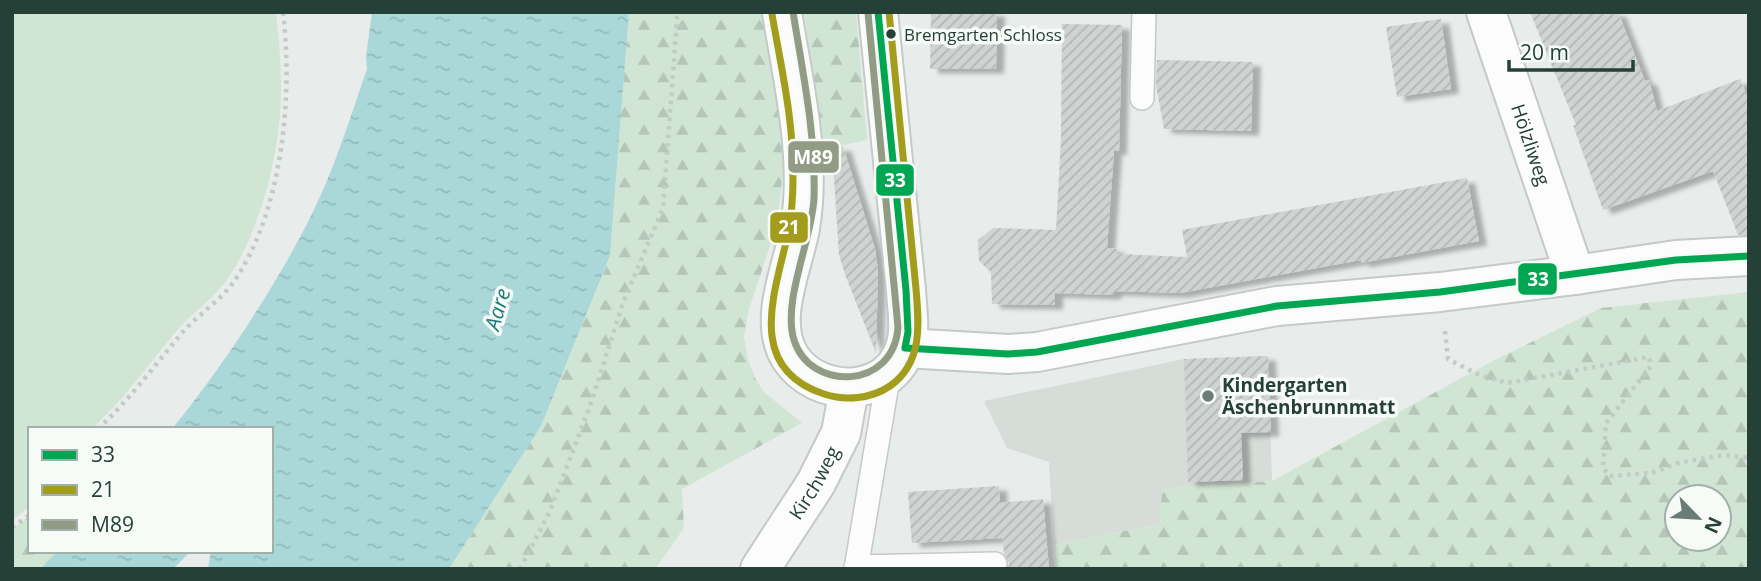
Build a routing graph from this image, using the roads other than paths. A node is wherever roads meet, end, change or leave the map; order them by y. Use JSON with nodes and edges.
{"nodes":[{"id":1,"x":782,"y":12,"type":"edge"},
{"id":2,"x":878,"y":12,"type":"edge"},
{"id":3,"x":1144,"y":12,"type":"edge"},
{"id":4,"x":1486,"y":12,"type":"edge"},
{"id":5,"x":1142,"y":98,"type":"dead end"},
{"id":6,"x":1749,"y":256,"type":"edge"},
{"id":7,"x":1575,"y":275,"type":"junction"},
{"id":8,"x":897,"y":360,"type":"junction"},
{"id":9,"x":849,"y":389,"type":"junction"},
{"id":10,"x":995,"y":565,"type":"dead end"},
{"id":11,"x":856,"y":568,"type":"edge"},
{"id":12,"x":890,"y":568,"type":"edge"},
{"id":13,"x":760,"y":569,"type":"edge"}],
"edges":[{"from":1,"to":9,"type":"street"},
{"from":2,"to":8,"type":"street"},
{"from":3,"to":5,"type":"lane"},
{"from":4,"to":7,"type":"street","name":"Hölzliweg"},
{"from":6,"to":7,"type":"street"},
{"from":7,"to":8,"type":"street"},
{"from":8,"to":9,"type":"street"},
{"from":8,"to":11,"type":"lane"},
{"from":9,"to":13,"type":"street","name":"Kirchweg"},
{"from":10,"to":12,"type":"lane"},
{"from":11,"to":12,"type":"lane"}]}
